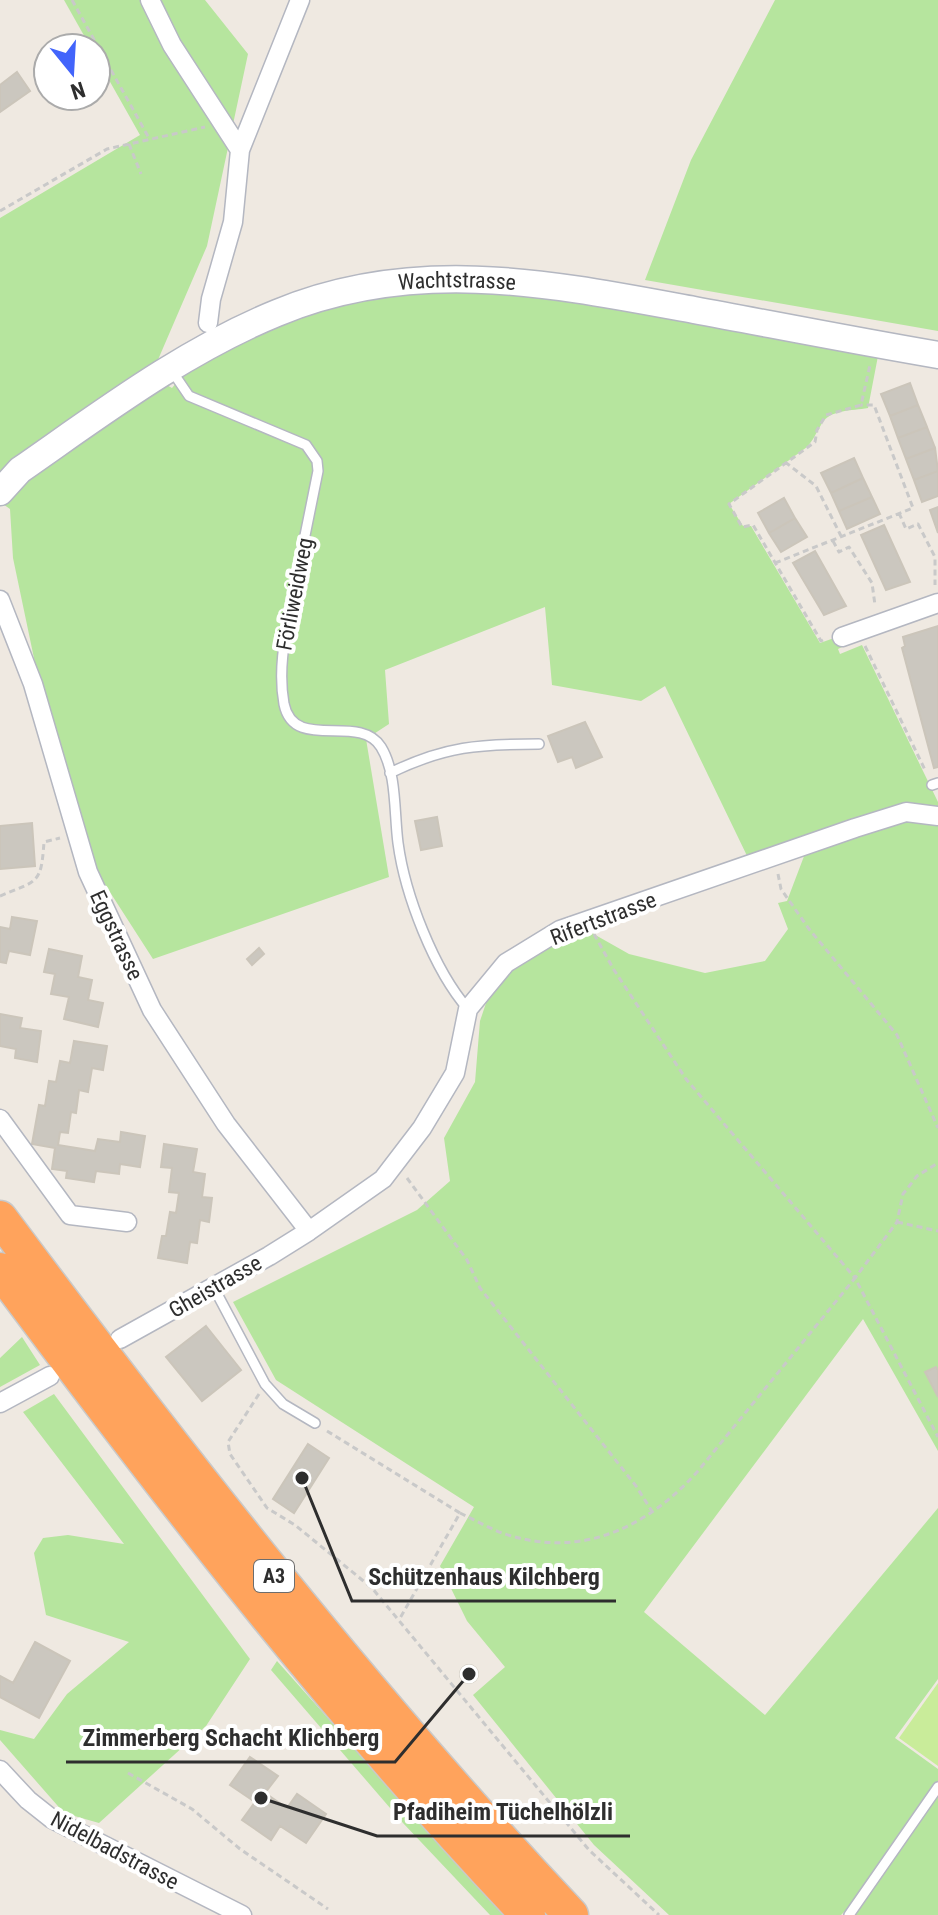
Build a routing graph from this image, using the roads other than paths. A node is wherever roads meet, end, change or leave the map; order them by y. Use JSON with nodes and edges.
{"nodes":[{"id":1,"x":150,"y":0,"type":"edge"},
{"id":2,"x":300,"y":0,"type":"edge"},
{"id":3,"x":240,"y":150,"type":"junction"},
{"id":4,"x":208,"y":323,"type":"dead end"},
{"id":5,"x":938,"y":355,"type":"edge"},
{"id":6,"x":170,"y":368,"type":"junction"},
{"id":7,"x":10,"y":474,"type":"edge"},
{"id":8,"x":0,"y":492,"type":"edge"},
{"id":9,"x":0,"y":600,"type":"edge"},
{"id":10,"x":937,"y":604,"type":"edge"},
{"id":11,"x":842,"y":637,"type":"dead end"},
{"id":12,"x":539,"y":744,"type":"dead end"},
{"id":13,"x":390,"y":773,"type":"junction"},
{"id":14,"x":938,"y":816,"type":"edge"},
{"id":15,"x":468,"y":1009,"type":"junction"},
{"id":16,"x":0,"y":1119,"type":"edge"},
{"id":17,"x":0,"y":1218,"type":"edge"},
{"id":18,"x":127,"y":1222,"type":"dead end"},
{"id":19,"x":309,"y":1231,"type":"junction"},
{"id":20,"x":0,"y":1270,"type":"edge"},
{"id":21,"x":214,"y":1288,"type":"junction"},
{"id":22,"x":120,"y":1339,"type":"dead end"},
{"id":23,"x":50,"y":1376,"type":"dead end"},
{"id":24,"x":0,"y":1403,"type":"edge"},
{"id":25,"x":315,"y":1423,"type":"road end"},
{"id":26,"x":0,"y":1770,"type":"edge"},
{"id":27,"x":938,"y":1787,"type":"edge"},
{"id":28,"x":242,"y":1915,"type":"edge"},
{"id":29,"x":528,"y":1915,"type":"edge"},
{"id":30,"x":571,"y":1915,"type":"edge"},
{"id":31,"x":849,"y":1915,"type":"edge"}],
"edges":[{"from":1,"to":3,"type":"street"},
{"from":2,"to":3,"type":"street"},
{"from":3,"to":4,"type":"street"},
{"from":5,"to":6,"type":"main road","name":"Wachtstrasse"},
{"from":6,"to":7,"type":"main road","name":"Wachtstrasse"},
{"from":6,"to":13,"type":"lane","name":"Förliweidweg"},
{"from":7,"to":8,"type":"main road","name":"Wachtstrasse"},
{"from":9,"to":19,"type":"street","name":"Eggstrasse"},
{"from":10,"to":11,"type":"street"},
{"from":12,"to":13,"type":"lane"},
{"from":13,"to":15,"type":"lane","name":"Förliweidweg"},
{"from":14,"to":15,"type":"street","name":"Rifertstrasse"},
{"from":15,"to":19,"type":"street","name":"Rifertstrasse"},
{"from":16,"to":18,"type":"street"},
{"from":17,"to":30,"type":"highway","number":"A3"},
{"from":19,"to":21,"type":"street","name":"Gheistrasse"},
{"from":20,"to":29,"type":"highway","number":"A3"},
{"from":21,"to":22,"type":"street","name":"Gheistrasse"},
{"from":21,"to":25,"type":"lane"},
{"from":23,"to":24,"type":"street"},
{"from":26,"to":28,"type":"street","name":"Nidelbadstrasse"},
{"from":27,"to":31,"type":"lane"}]}
